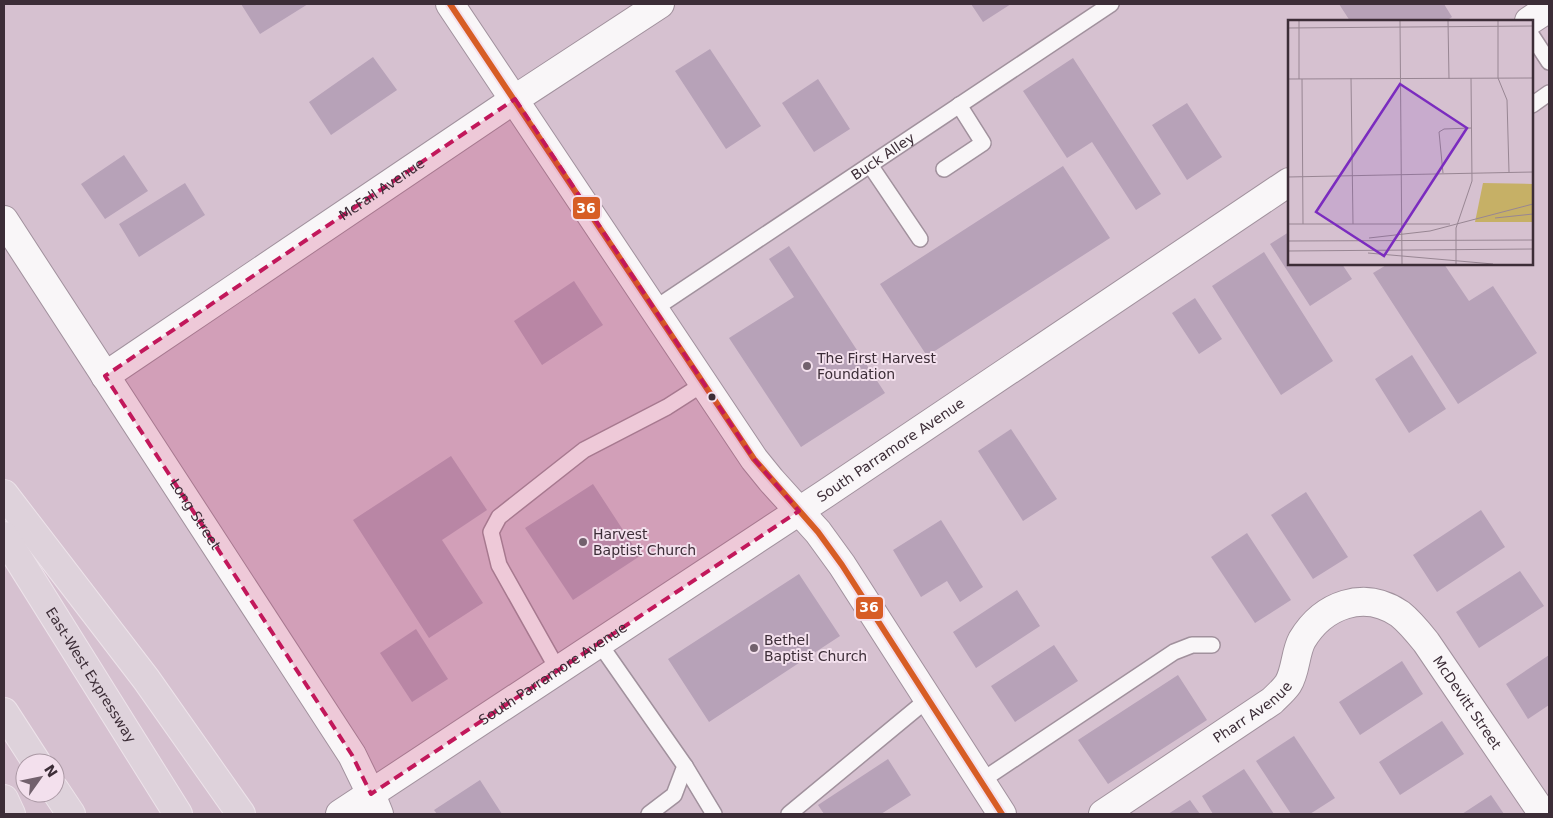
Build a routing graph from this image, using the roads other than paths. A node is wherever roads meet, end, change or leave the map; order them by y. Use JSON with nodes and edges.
{"nodes":[{"id":1,"x":450,"y":4,"type":"edge"},
{"id":2,"x":660,"y":4,"type":"edge"},
{"id":3,"x":1111,"y":4,"type":"edge"},
{"id":4,"x":1549,"y":8,"type":"edge"},
{"id":5,"x":1531,"y":20,"type":"edge"},
{"id":6,"x":1533,"y":38,"type":"edge"},
{"id":7,"x":1549,"y":62,"type":"edge"},
{"id":8,"x":1549,"y":93,"type":"edge"},
{"id":9,"x":515,"y":99,"type":"junction"},
{"id":10,"x":1533,"y":104,"type":"edge"},
{"id":11,"x":959,"y":106,"type":"junction"},
{"id":12,"x":870,"y":165,"type":"junction"},
{"id":13,"x":944,"y":169,"type":"dead end"},
{"id":14,"x":1288,"y":183,"type":"edge"},
{"id":15,"x":4,"y":220,"type":"edge"},
{"id":16,"x":920,"y":239,"type":"dead end"},
{"id":17,"x":654,"y":310,"type":"junction"},
{"id":18,"x":105,"y":376,"type":"junction"},
{"id":19,"x":703,"y":384,"type":"junction"},
{"id":20,"x":4,"y":494,"type":"edge"},
{"id":21,"x":799,"y":511,"type":"junction"},
{"id":22,"x":4,"y":536,"type":"edge"},
{"id":23,"x":1378,"y":603,"type":"joint"},
{"id":24,"x":599,"y":643,"type":"junction"},
{"id":25,"x":1212,"y":645,"type":"dead end"},
{"id":26,"x":558,"y":670,"type":"junction"},
{"id":27,"x":928,"y":699,"type":"junction"},
{"id":28,"x":4,"y":712,"type":"edge"},
{"id":29,"x":31,"y":753,"type":"edge"},
{"id":30,"x":685,"y":766,"type":"junction"},
{"id":31,"x":981,"y":780,"type":"junction"},
{"id":32,"x":4,"y":799,"type":"edge"},
{"id":33,"x":64,"y":803,"type":"edge"},
{"id":34,"x":375,"y":804,"type":"edge"},
{"id":35,"x":11,"y":814,"type":"edge"},
{"id":36,"x":71,"y":814,"type":"edge"},
{"id":37,"x":178,"y":814,"type":"edge"},
{"id":38,"x":241,"y":814,"type":"edge"},
{"id":39,"x":340,"y":814,"type":"edge"},
{"id":40,"x":649,"y":814,"type":"edge"},
{"id":41,"x":714,"y":814,"type":"edge"},
{"id":42,"x":789,"y":814,"type":"edge"},
{"id":43,"x":1002,"y":814,"type":"edge"},
{"id":44,"x":1103,"y":814,"type":"edge"},
{"id":45,"x":1543,"y":814,"type":"edge"}],
"edges":[{"from":1,"to":9,"type":"street"},
{"from":2,"to":9,"type":"street","name":"McFall Avenue"},
{"from":3,"to":11,"type":"lane","name":"Buck Alley"},
{"from":4,"to":5,"type":"street"},
{"from":6,"to":7,"type":"lane"},
{"from":8,"to":10,"type":"lane"},
{"from":9,"to":17,"type":"street"},
{"from":9,"to":18,"type":"street","name":"McFall Avenue"},
{"from":11,"to":12,"type":"lane","name":"Buck Alley"},
{"from":11,"to":13,"type":"lane"},
{"from":12,"to":16,"type":"lane"},
{"from":12,"to":17,"type":"lane","name":"Buck Alley"},
{"from":14,"to":21,"type":"street","name":"South Parramore Avenue"},
{"from":15,"to":18,"type":"street","name":"Long Street"},
{"from":17,"to":19,"type":"street"},
{"from":18,"to":34,"type":"street","name":"Long Street"},
{"from":19,"to":21,"type":"street"},
{"from":19,"to":26,"type":"lane"},
{"from":20,"to":38,"type":"highway"},
{"from":21,"to":24,"type":"street","name":"South Parramore Avenue"},
{"from":21,"to":27,"type":"street"},
{"from":22,"to":37,"type":"highway","name":"East-West Expressway"},
{"from":23,"to":44,"type":"street","name":"Pharr Avenue"},
{"from":23,"to":45,"type":"street","name":"McDevitt Street"},
{"from":24,"to":26,"type":"street","name":"South Parramore Avenue"},
{"from":24,"to":30,"type":"lane"},
{"from":25,"to":31,"type":"lane"},
{"from":26,"to":34,"type":"street","name":"South Parramore Avenue"},
{"from":27,"to":31,"type":"street"},
{"from":27,"to":42,"type":"lane"},
{"from":28,"to":29,"type":"highway"},
{"from":30,"to":40,"type":"lane"},
{"from":30,"to":41,"type":"lane"},
{"from":31,"to":43,"type":"street"},
{"from":32,"to":35,"type":"highway"},
{"from":33,"to":36,"type":"highway"},
{"from":34,"to":39,"type":"street","name":"South Parramore Avenue"}]}
